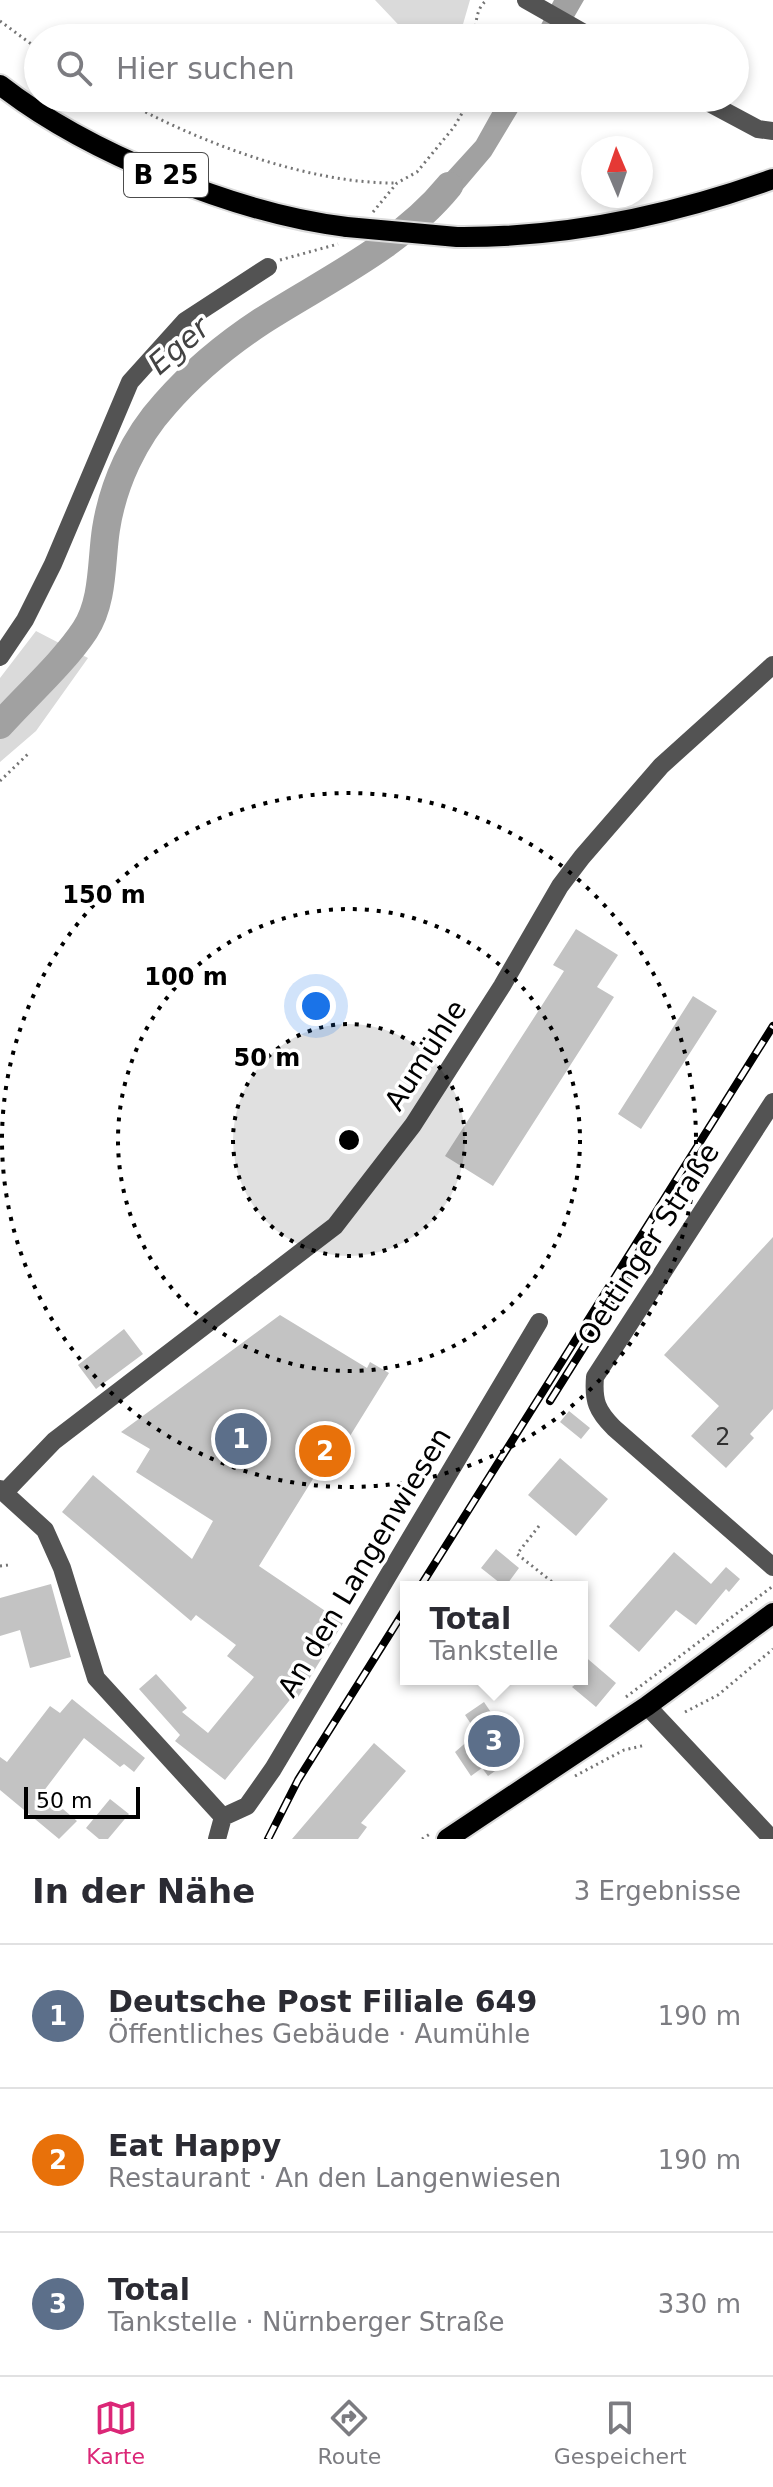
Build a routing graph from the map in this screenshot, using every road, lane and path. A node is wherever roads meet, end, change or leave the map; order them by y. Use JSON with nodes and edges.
{"nodes":[{"id":1,"x":487,"y":0,"type":"edge"},
{"id":2,"x":532,"y":5,"type":"edge"},
{"id":3,"x":0,"y":21,"type":"edge"},
{"id":4,"x":476,"y":24,"type":"edge"},
{"id":5,"x":567,"y":24,"type":"edge"},
{"id":6,"x":24,"y":39,"type":"edge"},
{"id":7,"x":0,"y":85,"type":"edge"},
{"id":8,"x":24,"y":104,"type":"edge"},
{"id":9,"x":37,"y":112,"type":"edge"},
{"id":10,"x":144,"y":112,"type":"edge"},
{"id":11,"x":463,"y":112,"type":"edge"},
{"id":12,"x":726,"y":112,"type":"edge"},
{"id":13,"x":773,"y":131,"type":"edge"},
{"id":14,"x":773,"y":179,"type":"edge"},
{"id":15,"x":268,"y":267,"type":"dead end"},
{"id":16,"x":0,"y":657,"type":"edge"},
{"id":17,"x":773,"y":665,"type":"edge"},
{"id":18,"x":28,"y":754,"type":"dead end"},
{"id":19,"x":0,"y":781,"type":"edge"},
{"id":20,"x":770,"y":1114,"type":"edge"},
{"id":21,"x":539,"y":1322,"type":"dead end"},
{"id":22,"x":2,"y":1491,"type":"edge"},
{"id":23,"x":539,"y":1526,"type":"dead end"},
{"id":24,"x":9,"y":1565,"type":"dead end"},
{"id":25,"x":0,"y":1566,"type":"edge"},
{"id":26,"x":773,"y":1567,"type":"edge"},
{"id":27,"x":551,"y":1581,"type":"edge"},
{"id":28,"x":773,"y":1613,"type":"edge"},
{"id":29,"x":773,"y":1649,"type":"edge"},
{"id":30,"x":647,"y":1706,"type":"junction"},
{"id":31,"x":685,"y":1712,"type":"dead end"},
{"id":32,"x":223,"y":1817,"type":"junction"},
{"id":33,"x":217,"y":1839,"type":"edge"},
{"id":34,"x":447,"y":1839,"type":"edge"},
{"id":35,"x":772,"y":1839,"type":"edge"}],
"edges":[{"from":1,"to":4,"type":"path"},
{"from":2,"to":5,"type":"street"},
{"from":3,"to":6,"type":"path"},
{"from":7,"to":8,"type":"main road","number":"B 25","bridge":true},
{"from":9,"to":14,"type":"main road","number":"B 25","bridge":true},
{"from":10,"to":11,"type":"path"},
{"from":12,"to":13,"type":"street"},
{"from":15,"to":16,"type":"street"},
{"from":17,"to":22,"type":"street","name":"Aumühle"},
{"from":18,"to":19,"type":"path"},
{"from":20,"to":26,"type":"street","name":"Oettinger Straße"},
{"from":21,"to":32,"type":"street","name":"An den Langenwiesen"},
{"from":22,"to":32,"type":"street"},
{"from":23,"to":27,"type":"path"},
{"from":24,"to":25,"type":"path"},
{"from":28,"to":30,"type":"main road"},
{"from":29,"to":31,"type":"path"},
{"from":30,"to":34,"type":"main road"},
{"from":30,"to":35,"type":"street"},
{"from":32,"to":33,"type":"street"}]}
